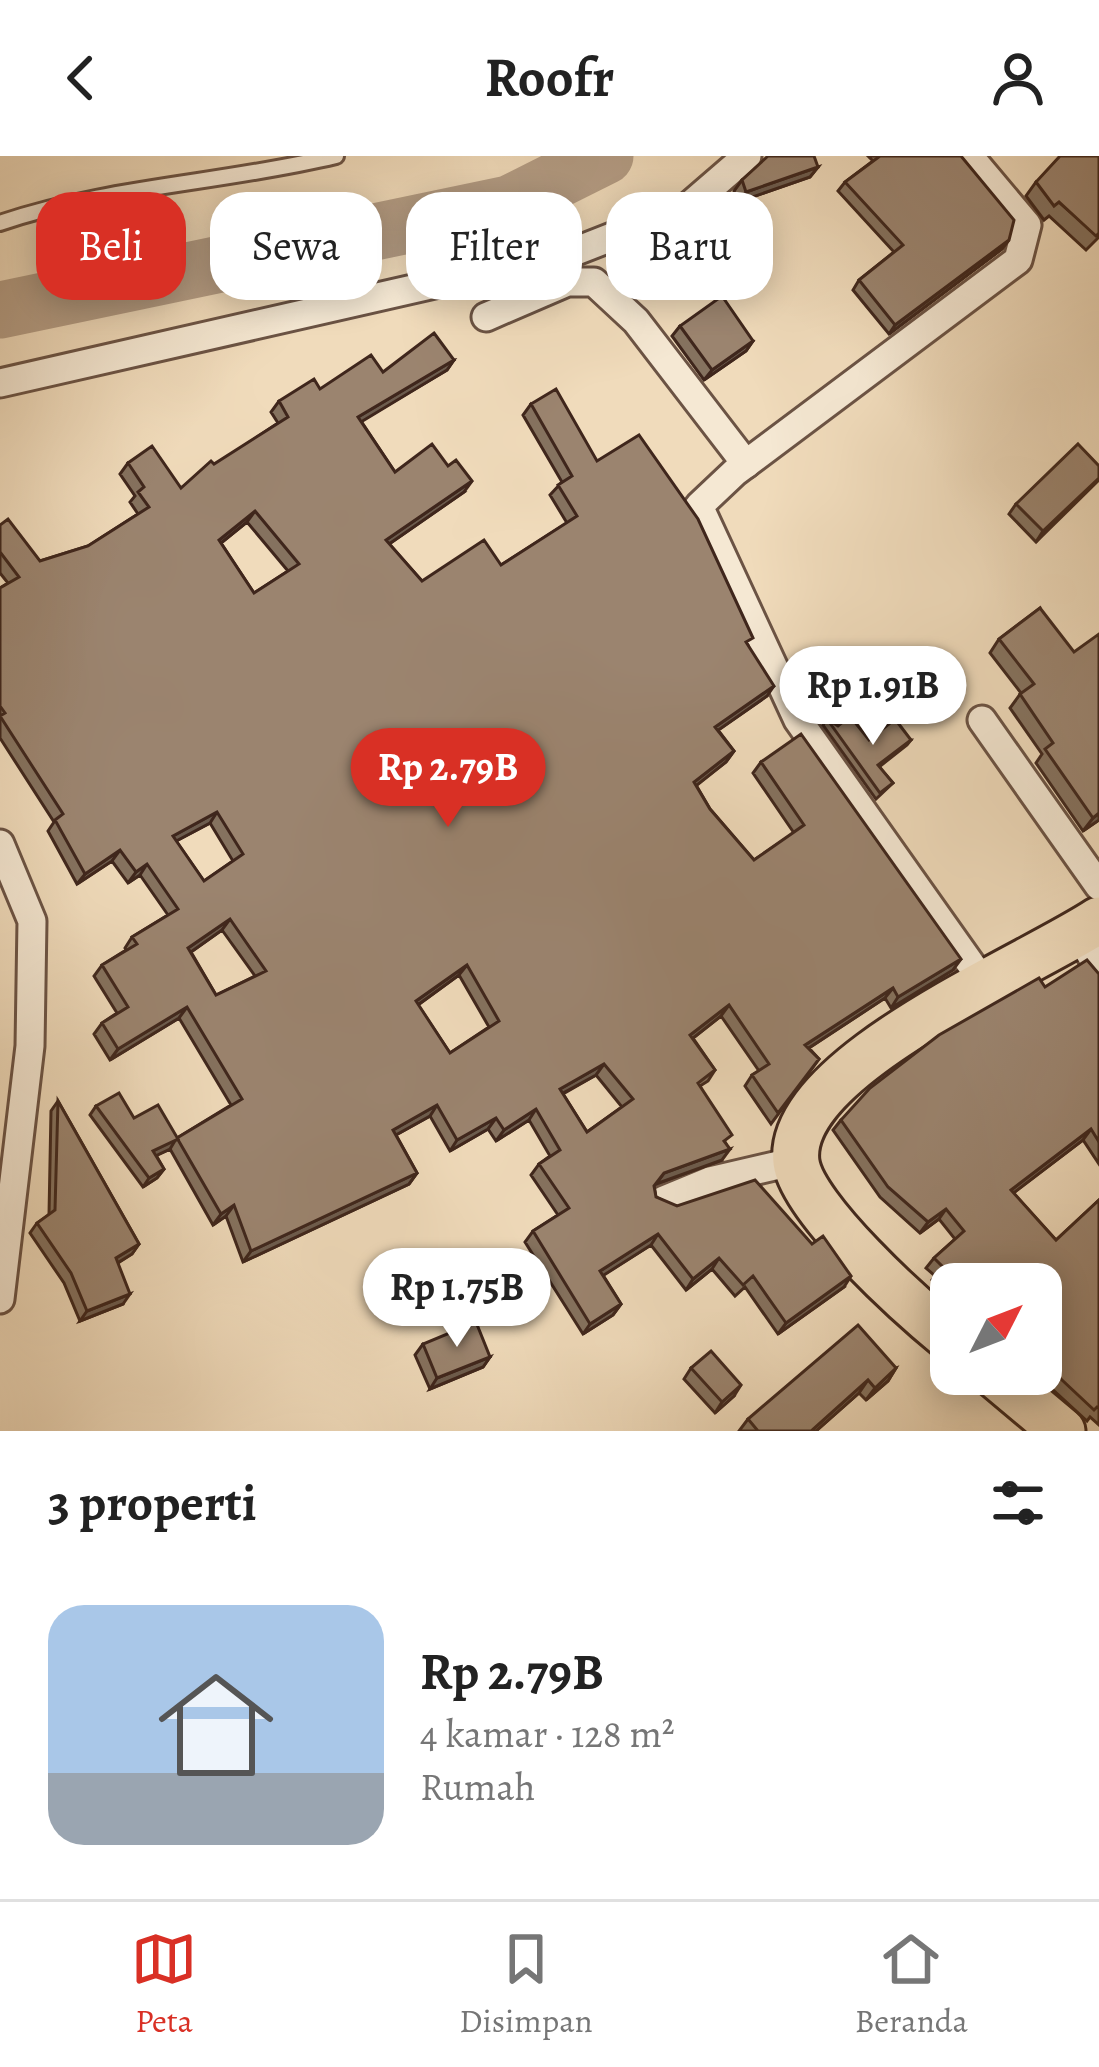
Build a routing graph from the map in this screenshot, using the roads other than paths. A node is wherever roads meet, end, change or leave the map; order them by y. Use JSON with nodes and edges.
{"nodes":[{"id":1,"x":336,"y":156,"type":"edge"},
{"id":2,"x":747,"y":156,"type":"edge"},
{"id":3,"x":969,"y":156,"type":"edge"},
{"id":4,"x":0,"y":223,"type":"edge"},
{"id":5,"x":486,"y":317,"type":"dead end"},
{"id":6,"x":0,"y":383,"type":"edge"},
{"id":7,"x":746,"y":464,"type":"junction"},
{"id":8,"x":982,"y":720,"type":"dead end"},
{"id":9,"x":0,"y":844,"type":"edge"},
{"id":10,"x":1099,"y":886,"type":"edge"},
{"id":11,"x":1092,"y":941,"type":"edge"},
{"id":12,"x":987,"y":987,"type":"junction"},
{"id":13,"x":796,"y":1160,"type":"junction"},
{"id":14,"x":664,"y":1200,"type":"edge"},
{"id":15,"x":0,"y":1299,"type":"edge"},
{"id":16,"x":930,"y":1320,"type":"edge"},
{"id":17,"x":1019,"y":1395,"type":"edge"},
{"id":18,"x":1062,"y":1431,"type":"edge"}],
"edges":[{"from":1,"to":4,"type":"lane"},
{"from":2,"to":6,"type":"street"},
{"from":3,"to":7,"type":"street"},
{"from":5,"to":7,"type":"street"},
{"from":7,"to":12,"type":"street"},
{"from":8,"to":10,"type":"street"},
{"from":9,"to":15,"type":"street"},
{"from":11,"to":12,"type":"main road"},
{"from":12,"to":13,"type":"main road"},
{"from":13,"to":14,"type":"street"},
{"from":13,"to":16,"type":"main road"},
{"from":17,"to":18,"type":"main road"}]}
